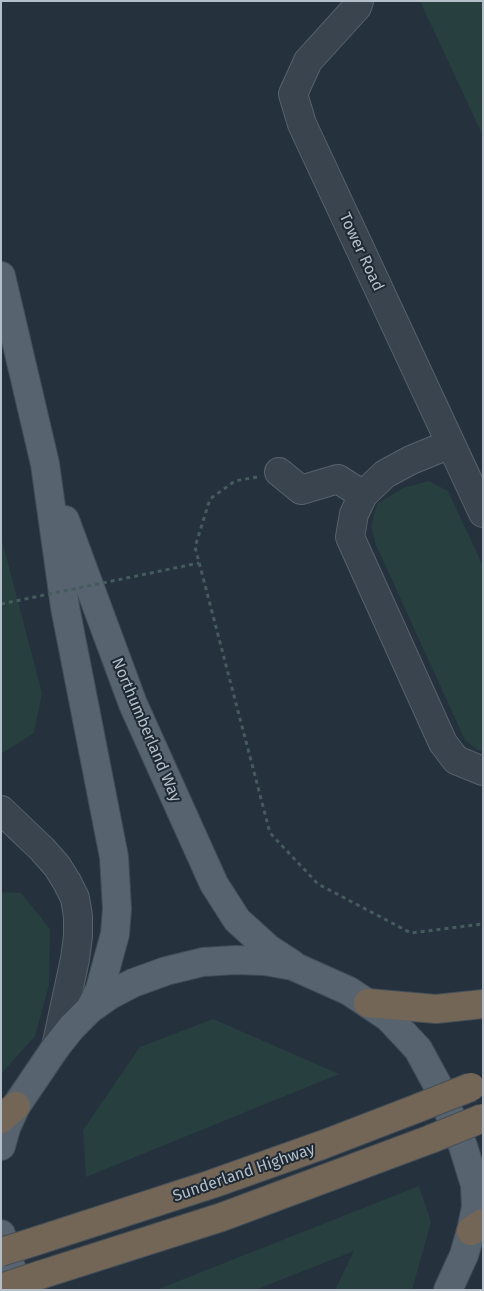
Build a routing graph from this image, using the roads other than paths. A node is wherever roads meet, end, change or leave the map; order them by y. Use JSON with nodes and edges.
{"nodes":[{"id":1,"x":359,"y":1,"type":"edge"},
{"id":2,"x":1,"y":276,"type":"edge"},
{"id":3,"x":450,"y":444,"type":"junction"},
{"id":4,"x":45,"y":464,"type":"junction"},
{"id":5,"x":279,"y":472,"type":"road end"},
{"id":6,"x":363,"y":495,"type":"junction"},
{"id":7,"x":483,"y":513,"type":"edge"},
{"id":8,"x":483,"y":771,"type":"edge"},
{"id":9,"x":1,"y":810,"type":"edge"},
{"id":10,"x":293,"y":966,"type":"junction"},
{"id":11,"x":368,"y":1003,"type":"junction"},
{"id":12,"x":483,"y":1004,"type":"edge"},
{"id":13,"x":90,"y":1009,"type":"junction"},
{"id":14,"x":56,"y":1048,"type":"junction"},
{"id":15,"x":477,"y":1085,"type":"edge"},
{"id":16,"x":9,"y":1112,"type":"edge"},
{"id":17,"x":483,"y":1118,"type":"edge"},
{"id":18,"x":1,"y":1146,"type":"edge"},
{"id":19,"x":477,"y":1227,"type":"edge"},
{"id":20,"x":1,"y":1234,"type":"edge"},
{"id":21,"x":1,"y":1252,"type":"edge"},
{"id":22,"x":29,"y":1282,"type":"edge"},
{"id":23,"x":1,"y":1288,"type":"edge"},
{"id":24,"x":448,"y":1290,"type":"edge"}],
"edges":[{"from":1,"to":3,"type":"street","name":"Tower Road"},
{"from":2,"to":4,"type":"main road","name":"Northumberland Way"},
{"from":3,"to":6,"type":"street"},
{"from":3,"to":7,"type":"street","name":"Tower Road"},
{"from":4,"to":10,"type":"main road","name":"Northumberland Way"},
{"from":4,"to":13,"type":"main road","name":"Northumberland Way"},
{"from":5,"to":6,"type":"street"},
{"from":6,"to":8,"type":"street"},
{"from":9,"to":14,"type":"street"},
{"from":10,"to":11,"type":"main road"},
{"from":10,"to":13,"type":"main road"},
{"from":11,"to":12,"type":"highway"},
{"from":11,"to":19,"type":"main road"},
{"from":13,"to":14,"type":"main road"},
{"from":14,"to":16,"type":"main road"},
{"from":15,"to":21,"type":"highway","name":"Sunderland Highway","bridge":true},
{"from":16,"to":18,"type":"main road"},
{"from":17,"to":22,"type":"highway","name":"Sunderland Highway","bridge":true},
{"from":19,"to":24,"type":"main road"},
{"from":20,"to":22,"type":"main road"},
{"from":22,"to":23,"type":"highway","name":"Sunderland Highway","bridge":true}]}
